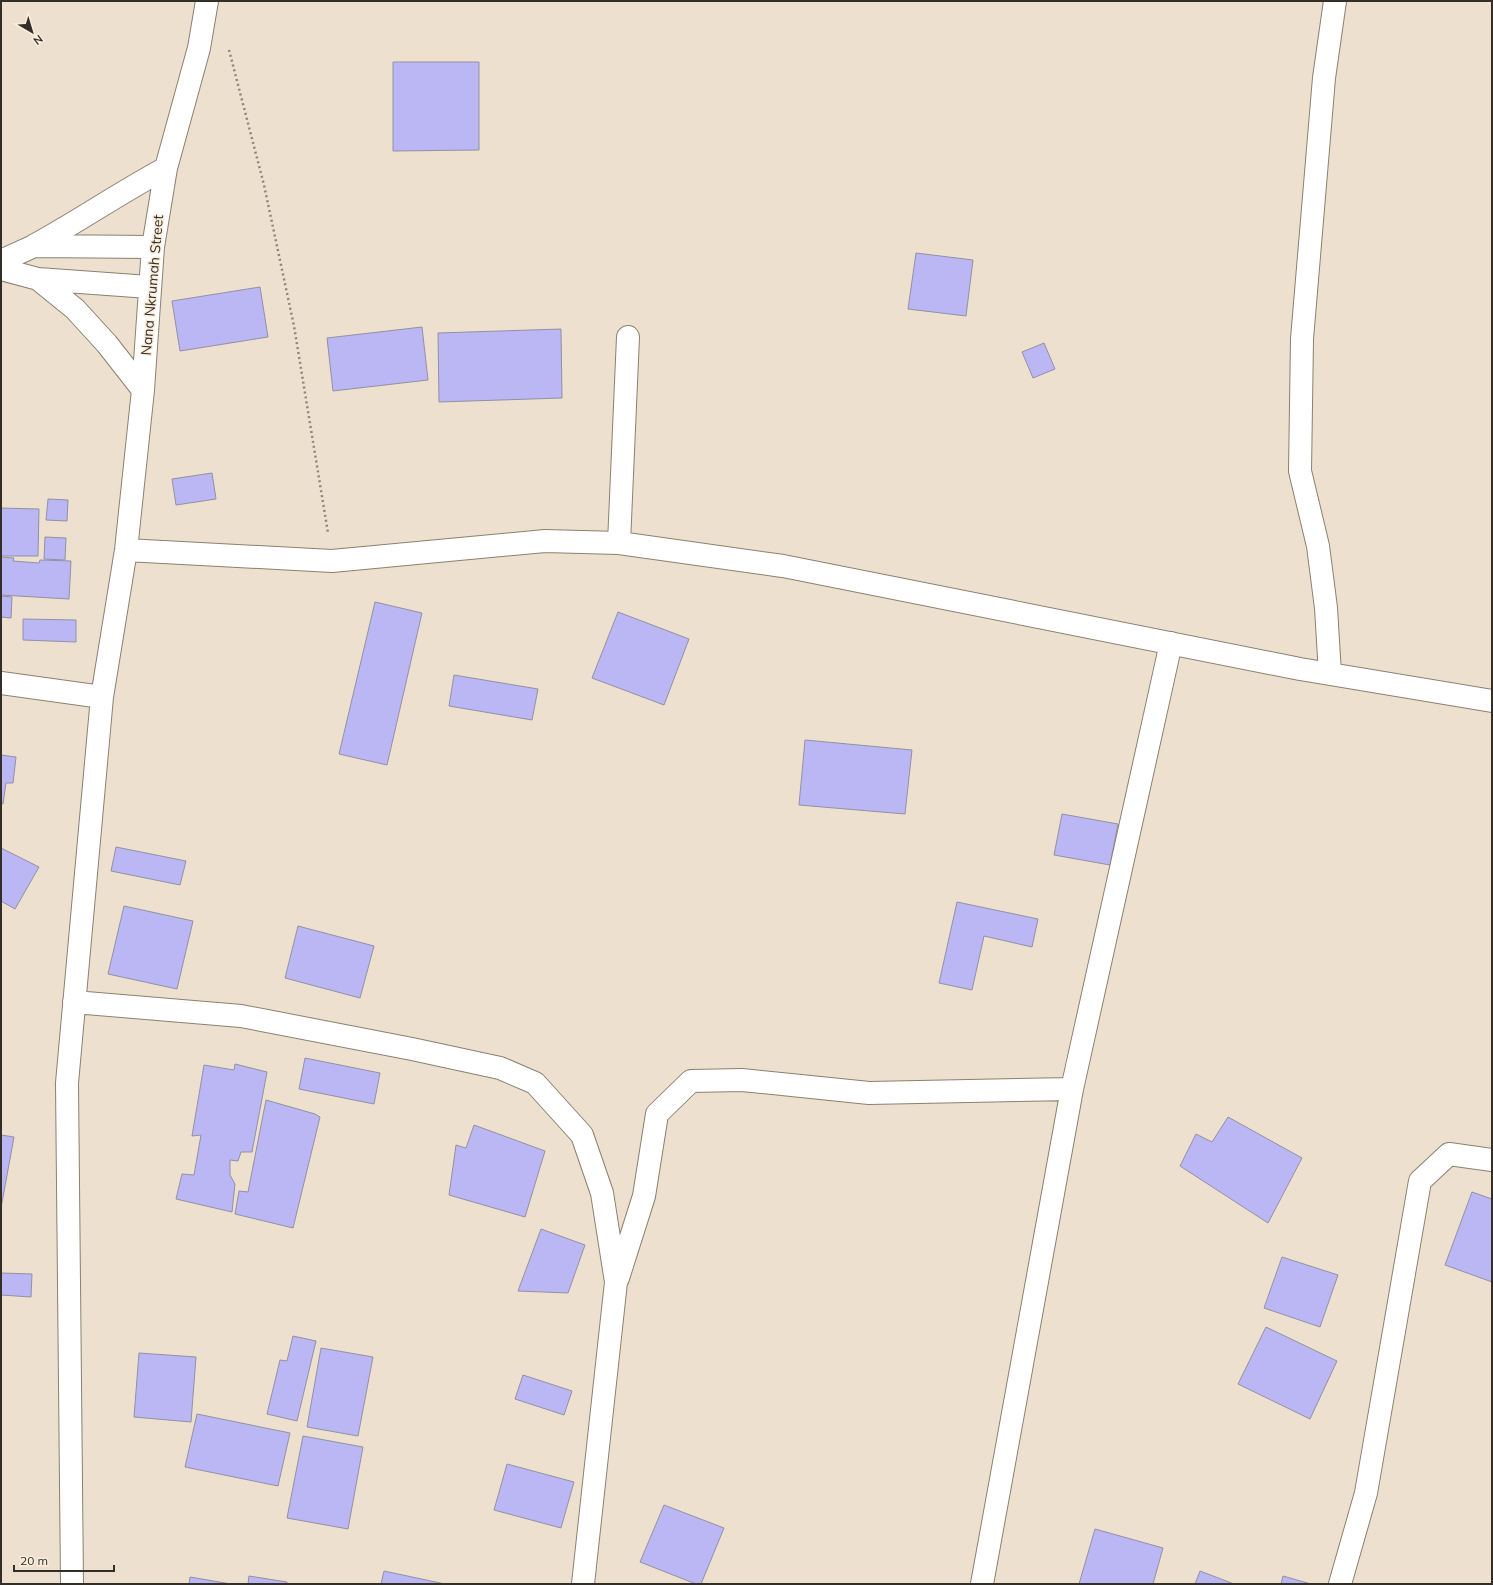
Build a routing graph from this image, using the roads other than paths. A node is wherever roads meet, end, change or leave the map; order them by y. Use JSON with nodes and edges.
{"nodes":[{"id":1,"x":207,"y":1,"type":"edge"},
{"id":2,"x":1335,"y":1,"type":"edge"},
{"id":3,"x":166,"y":168,"type":"junction"},
{"id":4,"x":34,"y":246,"type":"junction"},
{"id":5,"x":153,"y":247,"type":"junction"},
{"id":6,"x":1,"y":261,"type":"edge"},
{"id":7,"x":1,"y":269,"type":"edge"},
{"id":8,"x":38,"y":279,"type":"junction"},
{"id":9,"x":149,"y":287,"type":"junction"},
{"id":10,"x":628,"y":337,"type":"dead end"},
{"id":11,"x":143,"y":390,"type":"junction"},
{"id":12,"x":619,"y":543,"type":"junction"},
{"id":13,"x":126,"y":550,"type":"junction"},
{"id":14,"x":1171,"y":643,"type":"junction"},
{"id":15,"x":1330,"y":674,"type":"junction"},
{"id":16,"x":1,"y":683,"type":"edge"},
{"id":17,"x":102,"y":697,"type":"junction"},
{"id":18,"x":1492,"y":701,"type":"edge"},
{"id":19,"x":74,"y":1002,"type":"junction"},
{"id":20,"x":1072,"y":1089,"type":"junction"},
{"id":21,"x":1492,"y":1160,"type":"edge"},
{"id":22,"x":616,"y":1282,"type":"junction"},
{"id":23,"x":72,"y":1584,"type":"edge"},
{"id":24,"x":583,"y":1584,"type":"edge"},
{"id":25,"x":982,"y":1584,"type":"edge"},
{"id":26,"x":1340,"y":1584,"type":"edge"}],
"edges":[{"from":1,"to":3,"type":"street","name":"Nana Nkrumah Street"},
{"from":2,"to":15,"type":"street"},
{"from":3,"to":4,"type":"street"},
{"from":3,"to":5,"type":"street","name":"Nana Nkrumah Street"},
{"from":4,"to":5,"type":"street"},
{"from":4,"to":6,"type":"street"},
{"from":5,"to":9,"type":"street","name":"Nana Nkrumah Street"},
{"from":7,"to":8,"type":"street"},
{"from":8,"to":9,"type":"street"},
{"from":8,"to":11,"type":"street"},
{"from":9,"to":11,"type":"street","name":"Nana Nkrumah Street"},
{"from":10,"to":12,"type":"street"},
{"from":11,"to":13,"type":"street","name":"Nana Nkrumah Street"},
{"from":12,"to":13,"type":"street"},
{"from":12,"to":14,"type":"street"},
{"from":13,"to":17,"type":"street","name":"Nana Nkrumah Street"},
{"from":14,"to":15,"type":"street"},
{"from":14,"to":20,"type":"street"},
{"from":15,"to":18,"type":"street"},
{"from":16,"to":17,"type":"street"},
{"from":17,"to":19,"type":"street","name":"Nana Nkrumah Street"},
{"from":19,"to":22,"type":"street"},
{"from":19,"to":23,"type":"street","name":"Nana Nkrumah Street"},
{"from":20,"to":22,"type":"street"},
{"from":20,"to":25,"type":"street"},
{"from":21,"to":26,"type":"street"},
{"from":22,"to":24,"type":"street"}]}
